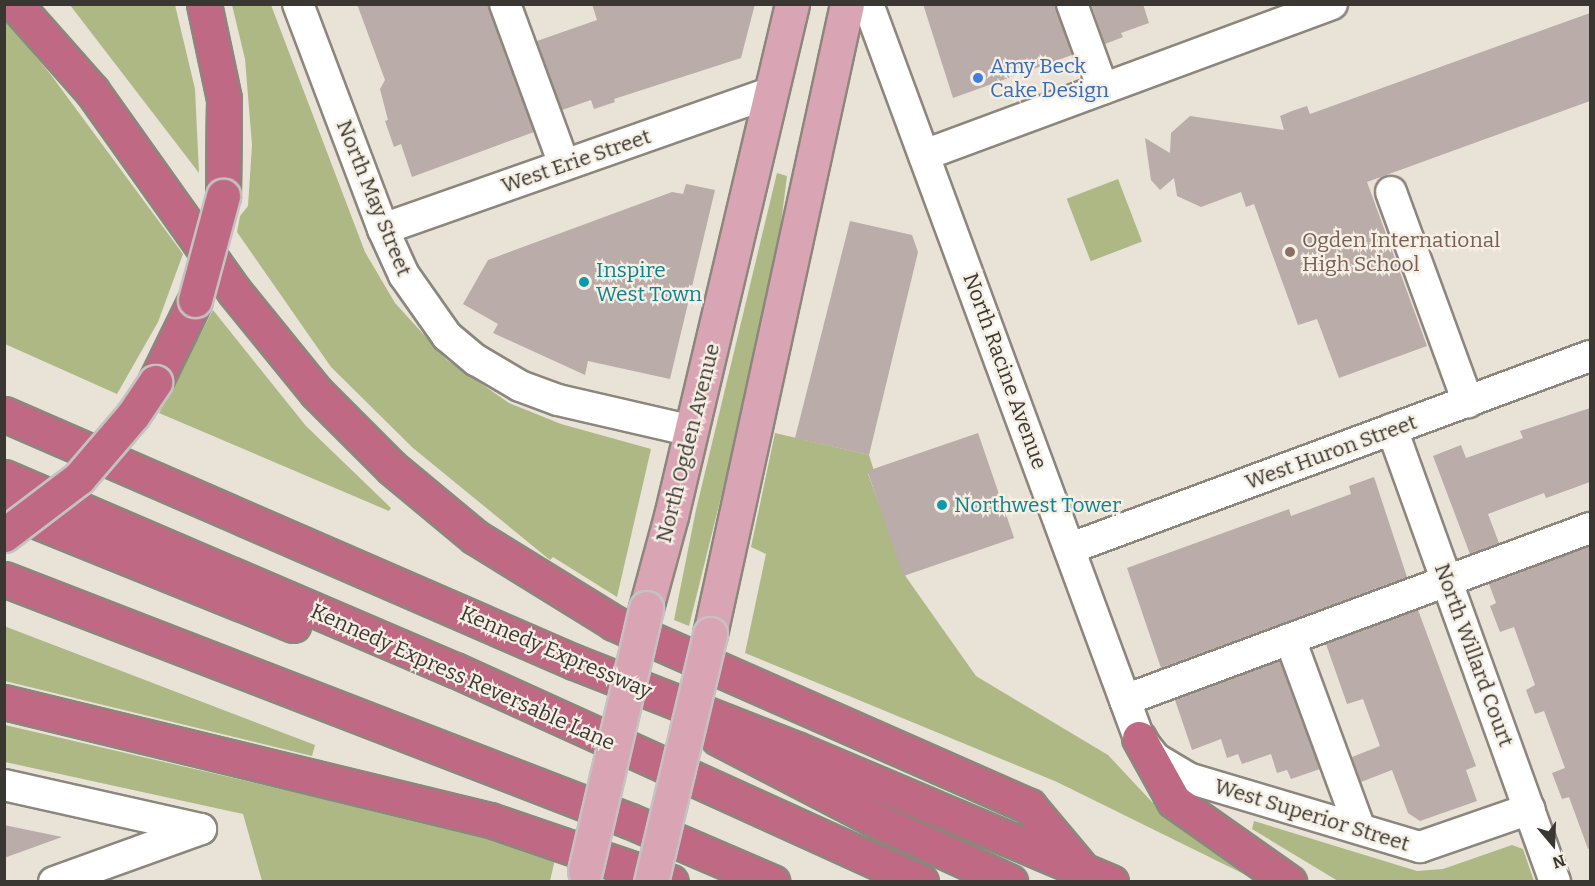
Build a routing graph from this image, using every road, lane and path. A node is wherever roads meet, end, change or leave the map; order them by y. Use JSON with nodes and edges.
{"nodes":[{"id":1,"x":15,"y":4,"type":"edge"},
{"id":2,"x":204,"y":4,"type":"edge"},
{"id":3,"x":298,"y":4,"type":"edge"},
{"id":4,"x":505,"y":4,"type":"edge"},
{"id":5,"x":792,"y":4,"type":"edge"},
{"id":6,"x":848,"y":4,"type":"edge"},
{"id":7,"x":868,"y":4,"type":"edge"},
{"id":8,"x":1072,"y":4,"type":"edge"},
{"id":9,"x":1332,"y":4,"type":"edge"},
{"id":10,"x":1103,"y":89,"type":"junction"},
{"id":11,"x":770,"y":93,"type":"junction"},
{"id":12,"x":924,"y":155,"type":"junction"},
{"id":13,"x":564,"y":165,"type":"junction"},
{"id":14,"x":1391,"y":192,"type":"dead end"},
{"id":15,"x":382,"y":229,"type":"junction"},
{"id":16,"x":1590,"y":356,"type":"edge"},
{"id":17,"x":1468,"y":402,"type":"junction"},
{"id":18,"x":4,"y":414,"type":"edge"},
{"id":19,"x":1392,"y":429,"type":"junction"},
{"id":20,"x":692,"y":431,"type":"junction"},
{"id":21,"x":4,"y":477,"type":"edge"},
{"id":22,"x":4,"y":508,"type":"edge"},
{"id":23,"x":1590,"y":528,"type":"edge"},
{"id":24,"x":4,"y":535,"type":"edge"},
{"id":25,"x":1071,"y":548,"type":"junction"},
{"id":26,"x":4,"y":579,"type":"edge"},
{"id":27,"x":1446,"y":581,"type":"junction"},
{"id":28,"x":1290,"y":639,"type":"junction"},
{"id":29,"x":574,"y":662,"type":"junction"},
{"id":30,"x":1125,"y":700,"type":"junction"},
{"id":31,"x":4,"y":702,"type":"edge"},
{"id":32,"x":541,"y":712,"type":"junction"},
{"id":33,"x":1139,"y":738,"type":"junction"},
{"id":34,"x":4,"y":785,"type":"edge"},
{"id":35,"x":1530,"y":809,"type":"junction"},
{"id":36,"x":1360,"y":829,"type":"junction"},
{"id":37,"x":1081,"y":868,"type":"junction"},
{"id":38,"x":583,"y":876,"type":"edge"},
{"id":39,"x":54,"y":882,"type":"edge"},
{"id":40,"x":651,"y":882,"type":"edge"},
{"id":41,"x":671,"y":882,"type":"edge"},
{"id":42,"x":772,"y":882,"type":"edge"},
{"id":43,"x":921,"y":882,"type":"edge"},
{"id":44,"x":1010,"y":882,"type":"edge"},
{"id":45,"x":1112,"y":882,"type":"edge"},
{"id":46,"x":1289,"y":882,"type":"edge"},
{"id":47,"x":1556,"y":882,"type":"edge"}],
"edges":[{"from":1,"to":37,"type":"highway"},
{"from":2,"to":24,"type":"highway","bridge":true},
{"from":3,"to":15,"type":"street","name":"North May Street"},
{"from":4,"to":13,"type":"street"},
{"from":5,"to":11,"type":"main road","name":"North Ogden Avenue"},
{"from":6,"to":40,"type":"main road","bridge":true},
{"from":7,"to":12,"type":"street","name":"North Racine Avenue"},
{"from":8,"to":10,"type":"street"},
{"from":9,"to":10,"type":"street"},
{"from":10,"to":12,"type":"street"},
{"from":11,"to":13,"type":"street","name":"West Erie Street"},
{"from":11,"to":20,"type":"main road","name":"North Ogden Avenue"},
{"from":12,"to":25,"type":"street","name":"North Racine Avenue"},
{"from":13,"to":15,"type":"street","name":"West Erie Street"},
{"from":14,"to":17,"type":"street"},
{"from":15,"to":20,"type":"street","name":"North May Street"},
{"from":16,"to":17,"type":"street","name":"West Huron Street"},
{"from":17,"to":19,"type":"street","name":"West Huron Street"},
{"from":18,"to":29,"type":"highway","name":"Kennedy Expressway"},
{"from":19,"to":25,"type":"street","name":"West Huron Street"},
{"from":19,"to":27,"type":"street","name":"North Willard Court"},
{"from":20,"to":38,"type":"main road","name":"North Ogden Avenue","bridge":true},
{"from":21,"to":32,"type":"highway","name":"Kennedy Express Reversable Lane"},
{"from":22,"to":32,"type":"highway"},
{"from":23,"to":27,"type":"street"},
{"from":25,"to":30,"type":"street","name":"North Racine Avenue"},
{"from":26,"to":42,"type":"highway"},
{"from":27,"to":28,"type":"street"},
{"from":27,"to":35,"type":"street","name":"North Willard Court"},
{"from":28,"to":30,"type":"street"},
{"from":28,"to":36,"type":"street"},
{"from":29,"to":37,"type":"highway","name":"Kennedy Expressway"},
{"from":29,"to":44,"type":"highway"},
{"from":30,"to":33,"type":"street","name":"North Racine Avenue"},
{"from":31,"to":41,"type":"highway"},
{"from":32,"to":43,"type":"highway","name":"Kennedy Express Reversable Lane"},
{"from":33,"to":36,"type":"street","name":"West Superior Street"},
{"from":33,"to":46,"type":"highway"},
{"from":34,"to":39,"type":"street"},
{"from":35,"to":36,"type":"street","name":"West Superior Street"},
{"from":35,"to":47,"type":"street","name":"North Willard Court"},
{"from":37,"to":45,"type":"highway","name":"Kennedy Expressway"}]}
